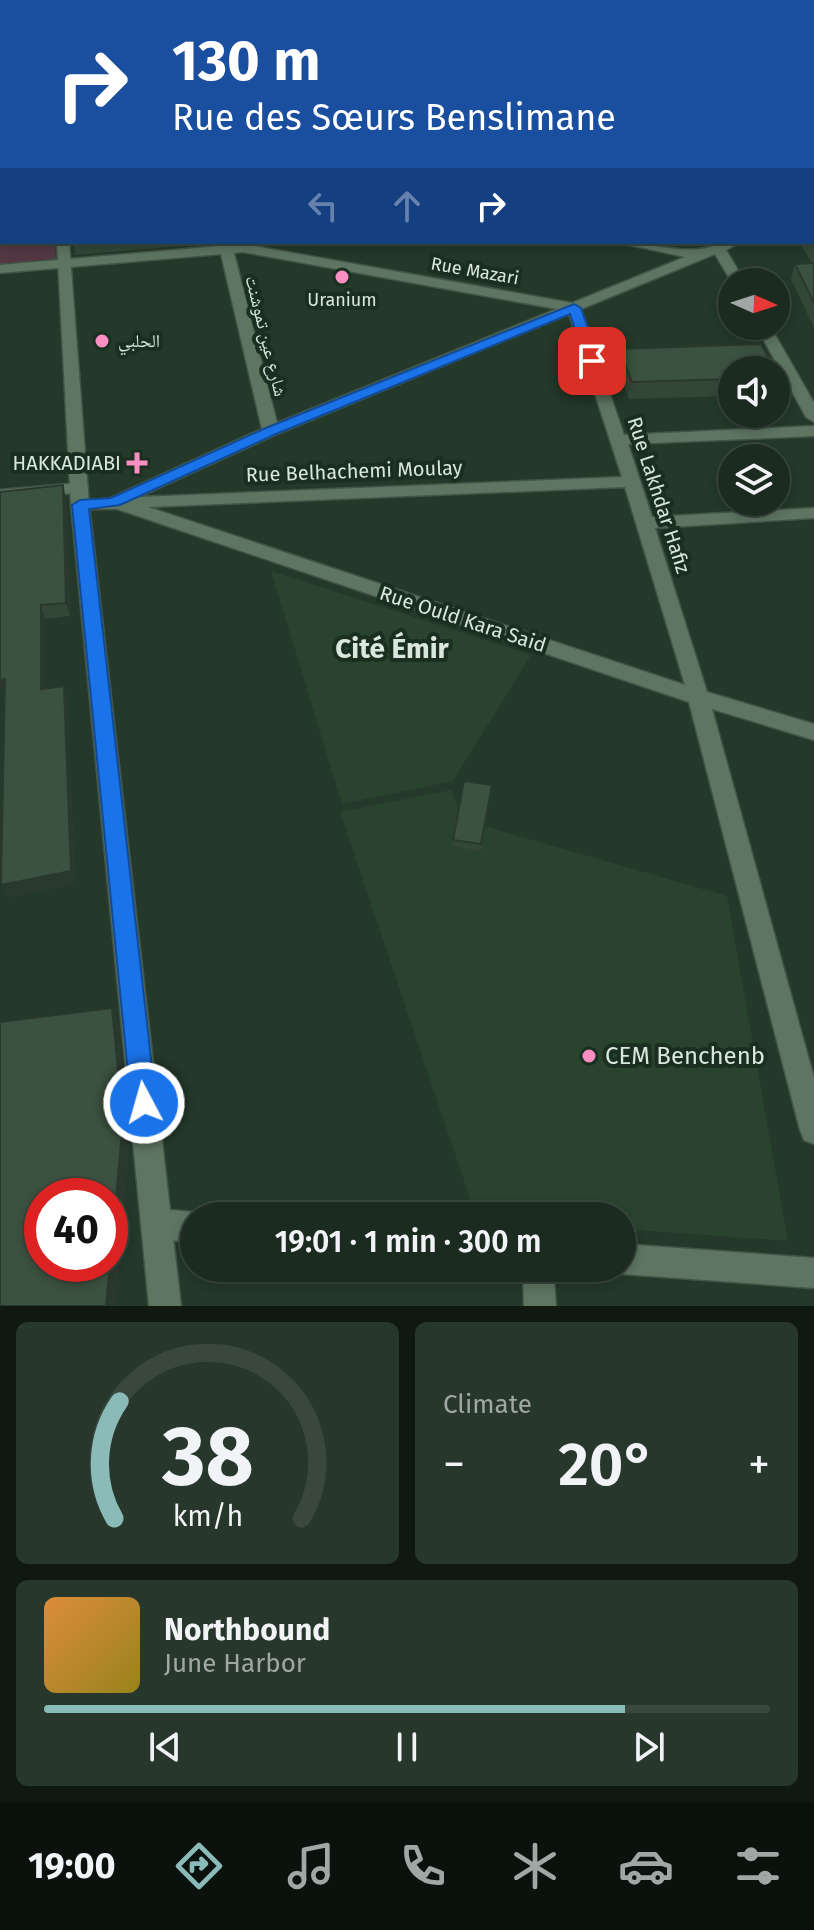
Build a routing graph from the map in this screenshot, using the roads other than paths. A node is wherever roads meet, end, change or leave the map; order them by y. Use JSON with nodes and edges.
{"nodes":[{"id":1,"x":634,"y":244,"type":"edge"},
{"id":2,"x":724,"y":244,"type":"edge"},
{"id":3,"x":247,"y":245,"type":"edge"},
{"id":4,"x":227,"y":250,"type":"junction"},
{"id":5,"x":64,"y":253,"type":"edge"},
{"id":6,"x":703,"y":256,"type":"junction"},
{"id":7,"x":733,"y":268,"type":"edge"},
{"id":8,"x":0,"y":269,"type":"edge"},
{"id":9,"x":574,"y":308,"type":"junction"},
{"id":10,"x":771,"y":340,"type":"edge"},
{"id":11,"x":814,"y":417,"type":"edge"},
{"id":12,"x":271,"y":431,"type":"junction"},
{"id":13,"x":814,"y":431,"type":"edge"},
{"id":14,"x":618,"y":440,"type":"junction"},
{"id":15,"x":630,"y":482,"type":"junction"},
{"id":16,"x":0,"y":495,"type":"edge"},
{"id":17,"x":80,"y":496,"type":"junction"},
{"id":18,"x":114,"y":502,"type":"junction"},
{"id":19,"x":814,"y":513,"type":"edge"},
{"id":20,"x":646,"y":523,"type":"junction"},
{"id":21,"x":699,"y":697,"type":"junction"},
{"id":22,"x":814,"y":732,"type":"edge"},
{"id":23,"x":134,"y":1012,"type":"junction"},
{"id":24,"x":104,"y":1016,"type":"edge"},
{"id":25,"x":814,"y":1130,"type":"edge"},
{"id":26,"x":157,"y":1224,"type":"junction"},
{"id":27,"x":180,"y":1226,"type":"edge"},
{"id":28,"x":636,"y":1260,"type":"edge"},
{"id":29,"x":814,"y":1273,"type":"edge"},
{"id":30,"x":539,"y":1282,"type":"edge"},
{"id":31,"x":165,"y":1306,"type":"edge"},
{"id":32,"x":540,"y":1306,"type":"edge"}],
"edges":[{"from":1,"to":6,"type":"street"},
{"from":2,"to":6,"type":"street"},
{"from":2,"to":7,"type":"street"},
{"from":3,"to":4,"type":"street","name":"Rue Mazari"},
{"from":3,"to":9,"type":"street","name":"Rue Mazari"},
{"from":4,"to":5,"type":"street","name":"Rue Mazari"},
{"from":4,"to":12,"type":"street","name":"شارع عين تموشنت"},
{"from":5,"to":8,"type":"street","name":"Rue Mazari"},
{"from":5,"to":17,"type":"street"},
{"from":6,"to":9,"type":"street"},
{"from":9,"to":12,"type":"street"},
{"from":9,"to":14,"type":"street","name":"Rue Lakhdar Hafiz"},
{"from":10,"to":11,"type":"street"},
{"from":12,"to":18,"type":"street"},
{"from":13,"to":14,"type":"street"},
{"from":14,"to":15,"type":"street","name":"Rue Lakhdar Hafiz"},
{"from":15,"to":18,"type":"street","name":"Rue Belhachemi Moulay"},
{"from":15,"to":20,"type":"street","name":"Rue Lakhdar Hafiz"},
{"from":16,"to":17,"type":"street","name":"Rue Belhachemi Moulay"},
{"from":17,"to":18,"type":"street","name":"Rue Belhachemi Moulay"},
{"from":17,"to":23,"type":"street"},
{"from":18,"to":21,"type":"street","name":"Rue Ould Kara Said"},
{"from":19,"to":20,"type":"street"},
{"from":20,"to":21,"type":"street","name":"Rue Lakhdar Hafiz"},
{"from":21,"to":22,"type":"street","name":"Rue Ould Kara Said"},
{"from":21,"to":25,"type":"street","name":"Rue Lakhdar Hafiz"},
{"from":23,"to":24,"type":"street"},
{"from":23,"to":26,"type":"street"},
{"from":26,"to":27,"type":"street"},
{"from":26,"to":31,"type":"street"},
{"from":28,"to":29,"type":"street"},
{"from":30,"to":32,"type":"street"}]}
